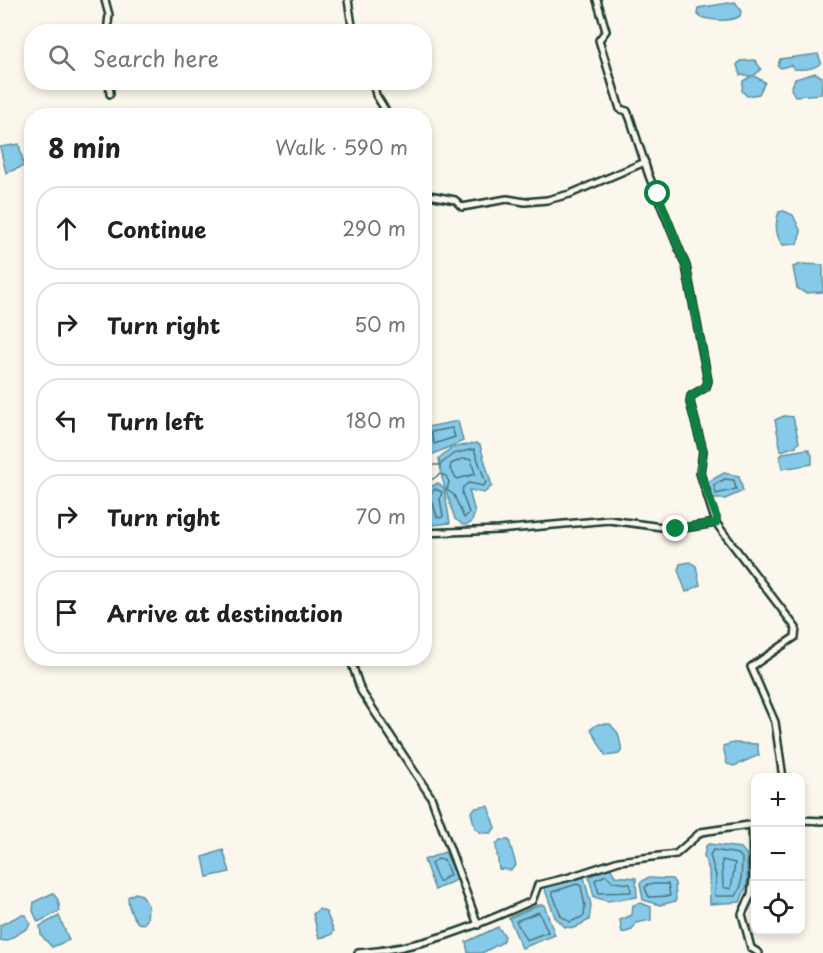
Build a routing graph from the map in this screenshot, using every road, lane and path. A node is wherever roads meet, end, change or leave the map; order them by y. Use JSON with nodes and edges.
{"nodes":[{"id":1,"x":105,"y":0,"type":"edge"},
{"id":2,"x":348,"y":0,"type":"edge"},
{"id":3,"x":597,"y":0,"type":"edge"},
{"id":4,"x":108,"y":24,"type":"edge"},
{"id":5,"x":352,"y":24,"type":"edge"},
{"id":6,"x":110,"y":90,"type":"edge"},
{"id":7,"x":375,"y":90,"type":"edge"},
{"id":8,"x":110,"y":94,"type":"dead end"},
{"id":9,"x":384,"y":108,"type":"edge"},
{"id":10,"x":645,"y":162,"type":"junction"},
{"id":11,"x":432,"y":196,"type":"edge"},
{"id":12,"x":716,"y":523,"type":"junction"},
{"id":13,"x":432,"y":533,"type":"edge"},
{"id":14,"x":353,"y":666,"type":"edge"},
{"id":15,"x":782,"y":773,"type":"edge"},
{"id":16,"x":805,"y":820,"type":"edge"},
{"id":17,"x":823,"y":821,"type":"edge"},
{"id":18,"x":751,"y":824,"type":"edge"},
{"id":19,"x":754,"y":827,"type":"edge"},
{"id":20,"x":478,"y":925,"type":"junction"},
{"id":21,"x":358,"y":953,"type":"edge"},
{"id":22,"x":759,"y":953,"type":"edge"}],
"edges":[{"from":1,"to":4,"type":"street"},
{"from":2,"to":5,"type":"street"},
{"from":3,"to":10,"type":"street"},
{"from":6,"to":8,"type":"street"},
{"from":7,"to":9,"type":"street"},
{"from":10,"to":11,"type":"street"},
{"from":10,"to":12,"type":"street"},
{"from":12,"to":13,"type":"street"},
{"from":12,"to":15,"type":"street"},
{"from":14,"to":20,"type":"street"},
{"from":16,"to":17,"type":"street"},
{"from":18,"to":20,"type":"street"},
{"from":19,"to":22,"type":"street"},
{"from":20,"to":21,"type":"street"}]}
